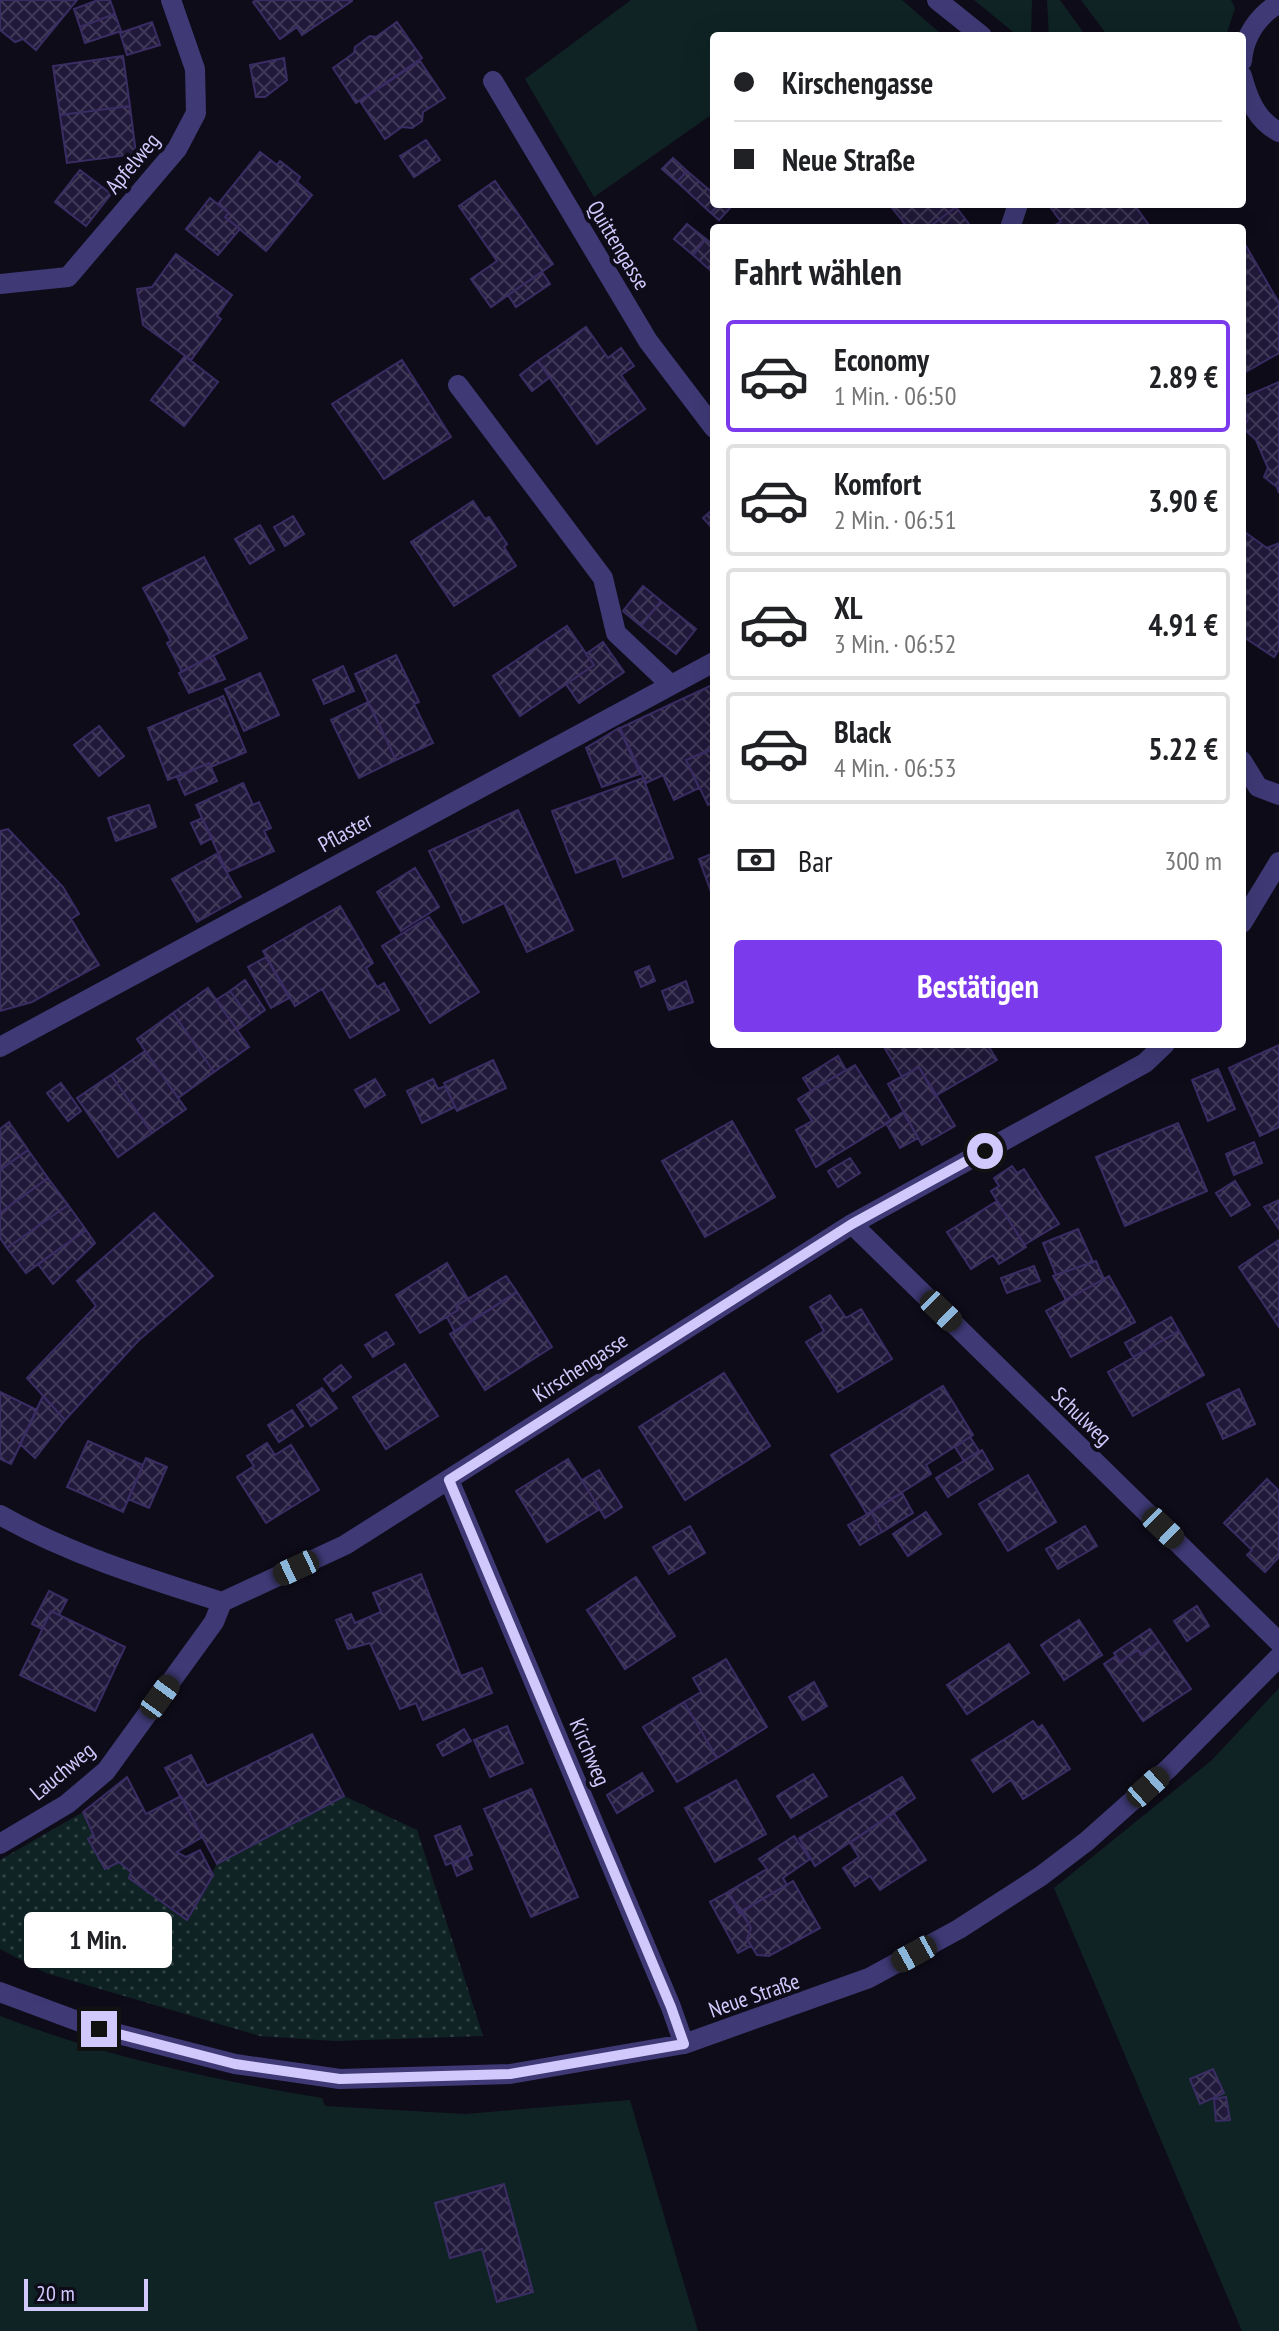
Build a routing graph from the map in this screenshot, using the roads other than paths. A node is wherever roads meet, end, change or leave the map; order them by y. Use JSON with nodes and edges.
{"nodes":[{"id":1,"x":171,"y":0,"type":"edge"},
{"id":2,"x":937,"y":0,"type":"edge"},
{"id":3,"x":1279,"y":3,"type":"edge"},
{"id":4,"x":977,"y":32,"type":"edge"},
{"id":5,"x":1246,"y":42,"type":"edge"},
{"id":6,"x":493,"y":81,"type":"dead end"},
{"id":7,"x":1246,"y":93,"type":"edge"},
{"id":8,"x":1279,"y":132,"type":"edge"},
{"id":9,"x":0,"y":284,"type":"edge"},
{"id":10,"x":458,"y":385,"type":"dead end"},
{"id":11,"x":710,"y":423,"type":"edge"},
{"id":12,"x":710,"y":664,"type":"edge"},
{"id":13,"x":671,"y":685,"type":"junction"},
{"id":14,"x":1250,"y":785,"type":"edge"},
{"id":15,"x":1279,"y":795,"type":"edge"},
{"id":16,"x":1279,"y":862,"type":"edge"},
{"id":17,"x":1246,"y":916,"type":"edge"},
{"id":18,"x":0,"y":1047,"type":"edge"},
{"id":19,"x":1161,"y":1048,"type":"edge"},
{"id":20,"x":852,"y":1224,"type":"junction"},
{"id":21,"x":449,"y":1480,"type":"junction"},
{"id":22,"x":0,"y":1515,"type":"edge"},
{"id":23,"x":222,"y":1602,"type":"junction"},
{"id":24,"x":1279,"y":1642,"type":"edge"},
{"id":25,"x":1279,"y":1657,"type":"edge"},
{"id":26,"x":0,"y":1844,"type":"edge"},
{"id":27,"x":0,"y":1992,"type":"edge"},
{"id":28,"x":684,"y":2044,"type":"junction"}],
"edges":[{"from":1,"to":9,"type":"street","name":"Apfelweg"},
{"from":2,"to":4,"type":"street"},
{"from":3,"to":5,"type":"street"},
{"from":6,"to":11,"type":"street","name":"Quittengasse"},
{"from":7,"to":8,"type":"street"},
{"from":10,"to":13,"type":"street"},
{"from":12,"to":13,"type":"street","name":"Pflaster"},
{"from":13,"to":18,"type":"street","name":"Pflaster"},
{"from":14,"to":15,"type":"street"},
{"from":16,"to":17,"type":"street"},
{"from":19,"to":20,"type":"street","name":"Kirschengasse"},
{"from":20,"to":21,"type":"street","name":"Kirschengasse"},
{"from":20,"to":24,"type":"street","name":"Schulweg"},
{"from":21,"to":23,"type":"street","name":"Kirschengasse"},
{"from":21,"to":28,"type":"street","name":"Kirchweg"},
{"from":22,"to":23,"type":"street"},
{"from":23,"to":26,"type":"street","name":"Lauchweg"},
{"from":25,"to":28,"type":"street","name":"Neue Straße"},
{"from":27,"to":28,"type":"street","name":"Neue Straße"}]}
